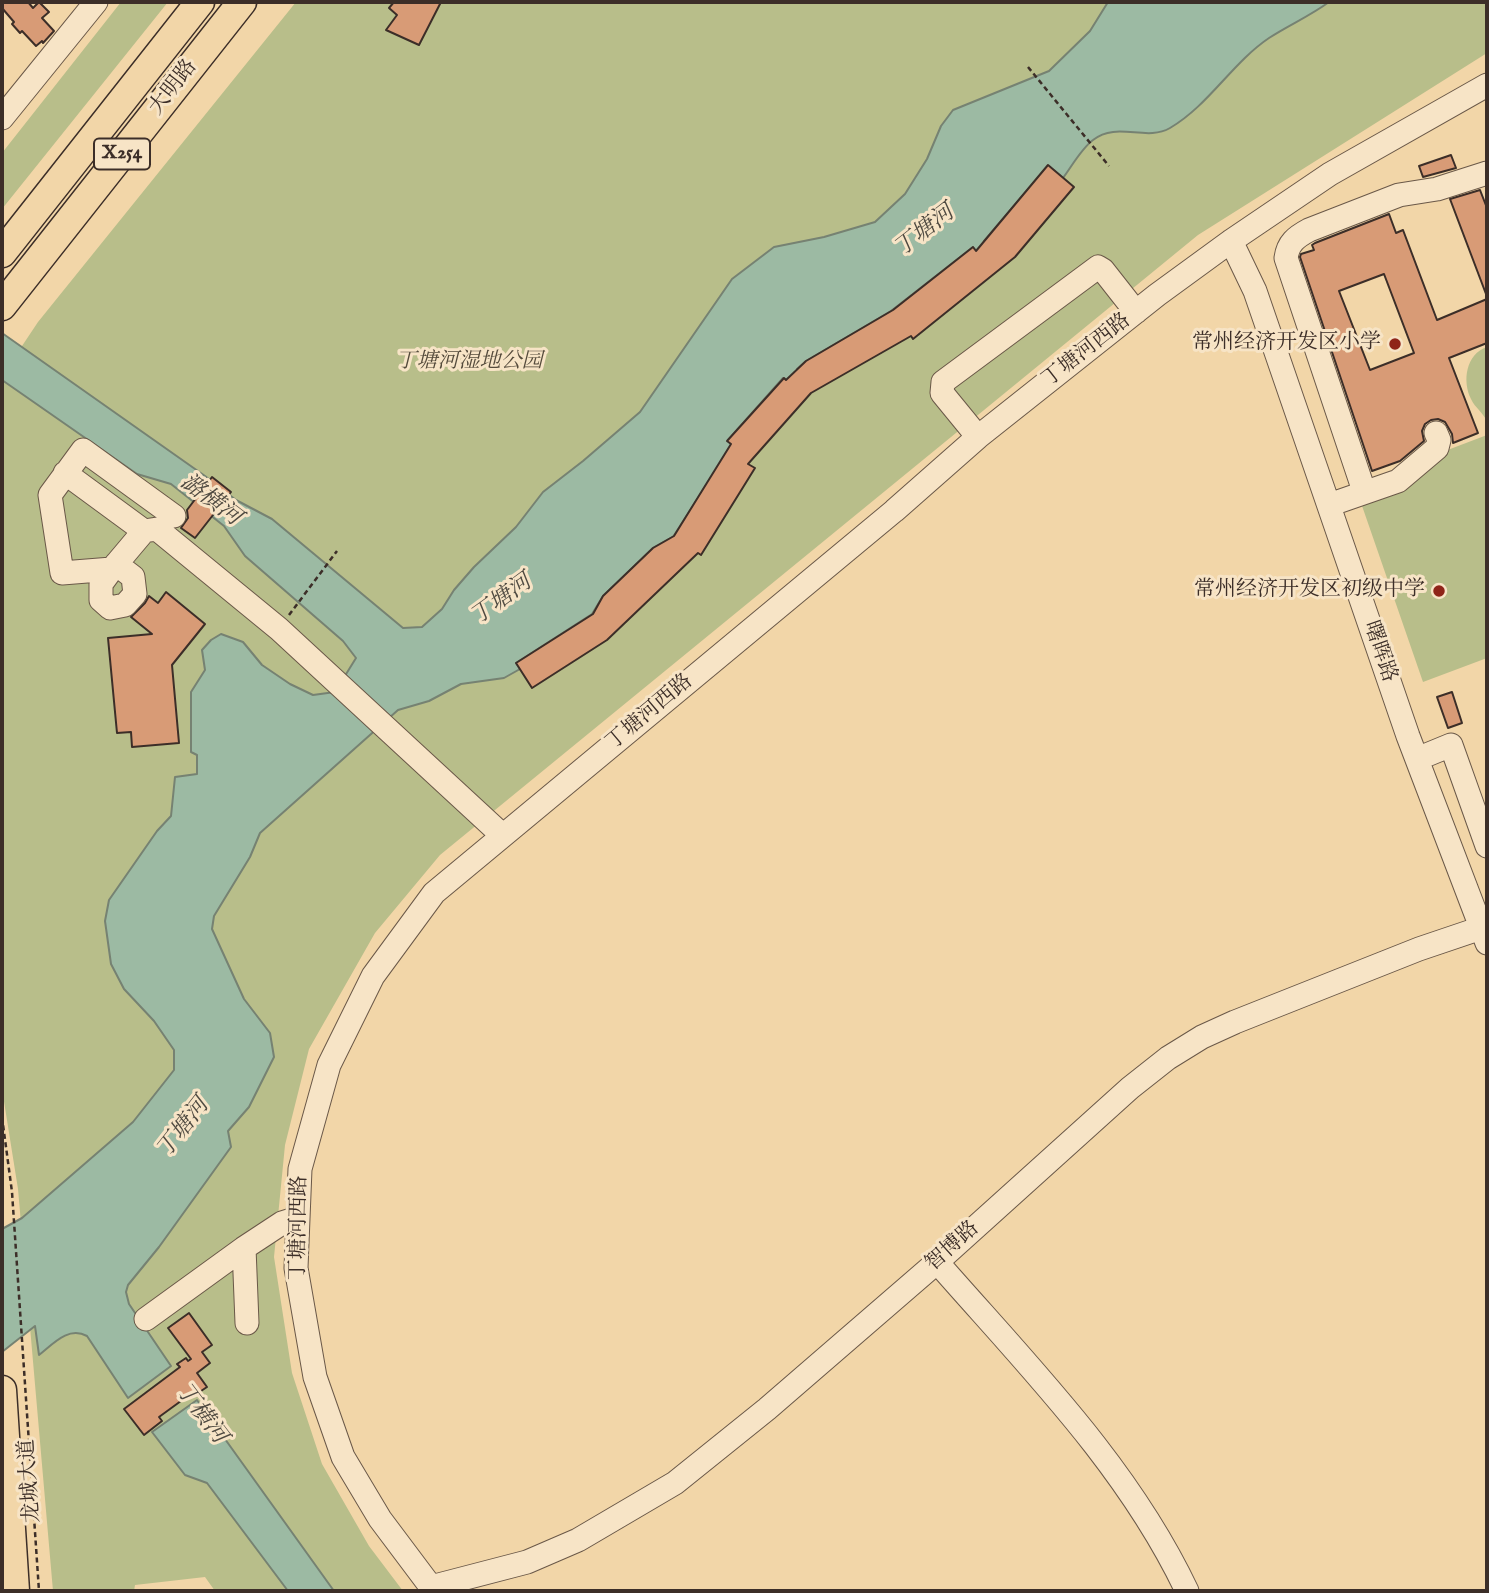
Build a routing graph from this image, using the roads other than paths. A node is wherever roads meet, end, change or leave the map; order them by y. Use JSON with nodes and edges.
{"nodes":[{"id":1,"x":96,"y":2,"type":"edge"},
{"id":2,"x":200,"y":2,"type":"edge"},
{"id":3,"x":242,"y":2,"type":"edge"},
{"id":4,"x":1486,"y":88,"type":"edge"},
{"id":5,"x":2,"y":118,"type":"edge"},
{"id":6,"x":1487,"y":173,"type":"edge"},
{"id":7,"x":1231,"y":241,"type":"junction"},
{"id":8,"x":2,"y":253,"type":"edge"},
{"id":9,"x":2,"y":306,"type":"edge"},
{"id":10,"x":1136,"y":312,"type":"junction"},
{"id":11,"x":1436,"y":433,"type":"dead end"},
{"id":12,"x":978,"y":437,"type":"junction"},
{"id":13,"x":65,"y":473,"type":"junction"},
{"id":14,"x":1364,"y":491,"type":"junction"},
{"id":15,"x":1329,"y":505,"type":"junction"},
{"id":16,"x":174,"y":516,"type":"dead end"},
{"id":17,"x":144,"y":531,"type":"junction"},
{"id":18,"x":1417,"y":759,"type":"junction"},
{"id":19,"x":502,"y":835,"type":"junction"},
{"id":20,"x":1487,"y":846,"type":"edge"},
{"id":21,"x":1485,"y":933,"type":"edge"},
{"id":22,"x":298,"y":1217,"type":"junction"},
{"id":23,"x":244,"y":1248,"type":"junction"},
{"id":24,"x":937,"y":1262,"type":"junction"},
{"id":25,"x":146,"y":1319,"type":"dead end"},
{"id":26,"x":247,"y":1323,"type":"dead end"},
{"id":27,"x":2,"y":1390,"type":"edge"},
{"id":28,"x":432,"y":1589,"type":"edge"},
{"id":29,"x":15,"y":1591,"type":"edge"},
{"id":30,"x":1187,"y":1591,"type":"edge"}],
"edges":[{"from":1,"to":5,"type":"street"},
{"from":2,"to":8,"type":"main road","name":"大明路","number":"X254"},
{"from":3,"to":9,"type":"main road","name":"大明路","number":"X254"},
{"from":4,"to":7,"type":"street","name":"丁塘河西路"},
{"from":6,"to":14,"type":"street"},
{"from":7,"to":10,"type":"street","name":"丁塘河西路"},
{"from":7,"to":15,"type":"street","name":"曙晖路"},
{"from":10,"to":12,"type":"street","name":"丁塘河西路"},
{"from":10,"to":12,"type":"street"},
{"from":11,"to":14,"type":"street"},
{"from":12,"to":19,"type":"street","name":"丁塘河西路"},
{"from":13,"to":16,"type":"street"},
{"from":13,"to":17,"type":"street"},
{"from":13,"to":17,"type":"street"},
{"from":14,"to":15,"type":"street"},
{"from":15,"to":18,"type":"street","name":"曙晖路"},
{"from":17,"to":19,"type":"street"},
{"from":18,"to":20,"type":"street"},
{"from":18,"to":21,"type":"street","name":"曙晖路"},
{"from":19,"to":22,"type":"street","name":"丁塘河西路"},
{"from":21,"to":24,"type":"street","name":"智博路"},
{"from":22,"to":23,"type":"street"},
{"from":22,"to":28,"type":"street","name":"丁塘河西路"},
{"from":23,"to":25,"type":"street"},
{"from":23,"to":26,"type":"street"},
{"from":24,"to":28,"type":"street","name":"智博路"},
{"from":24,"to":30,"type":"street"},
{"from":27,"to":29,"type":"main road","name":"龙城大道"}]}
